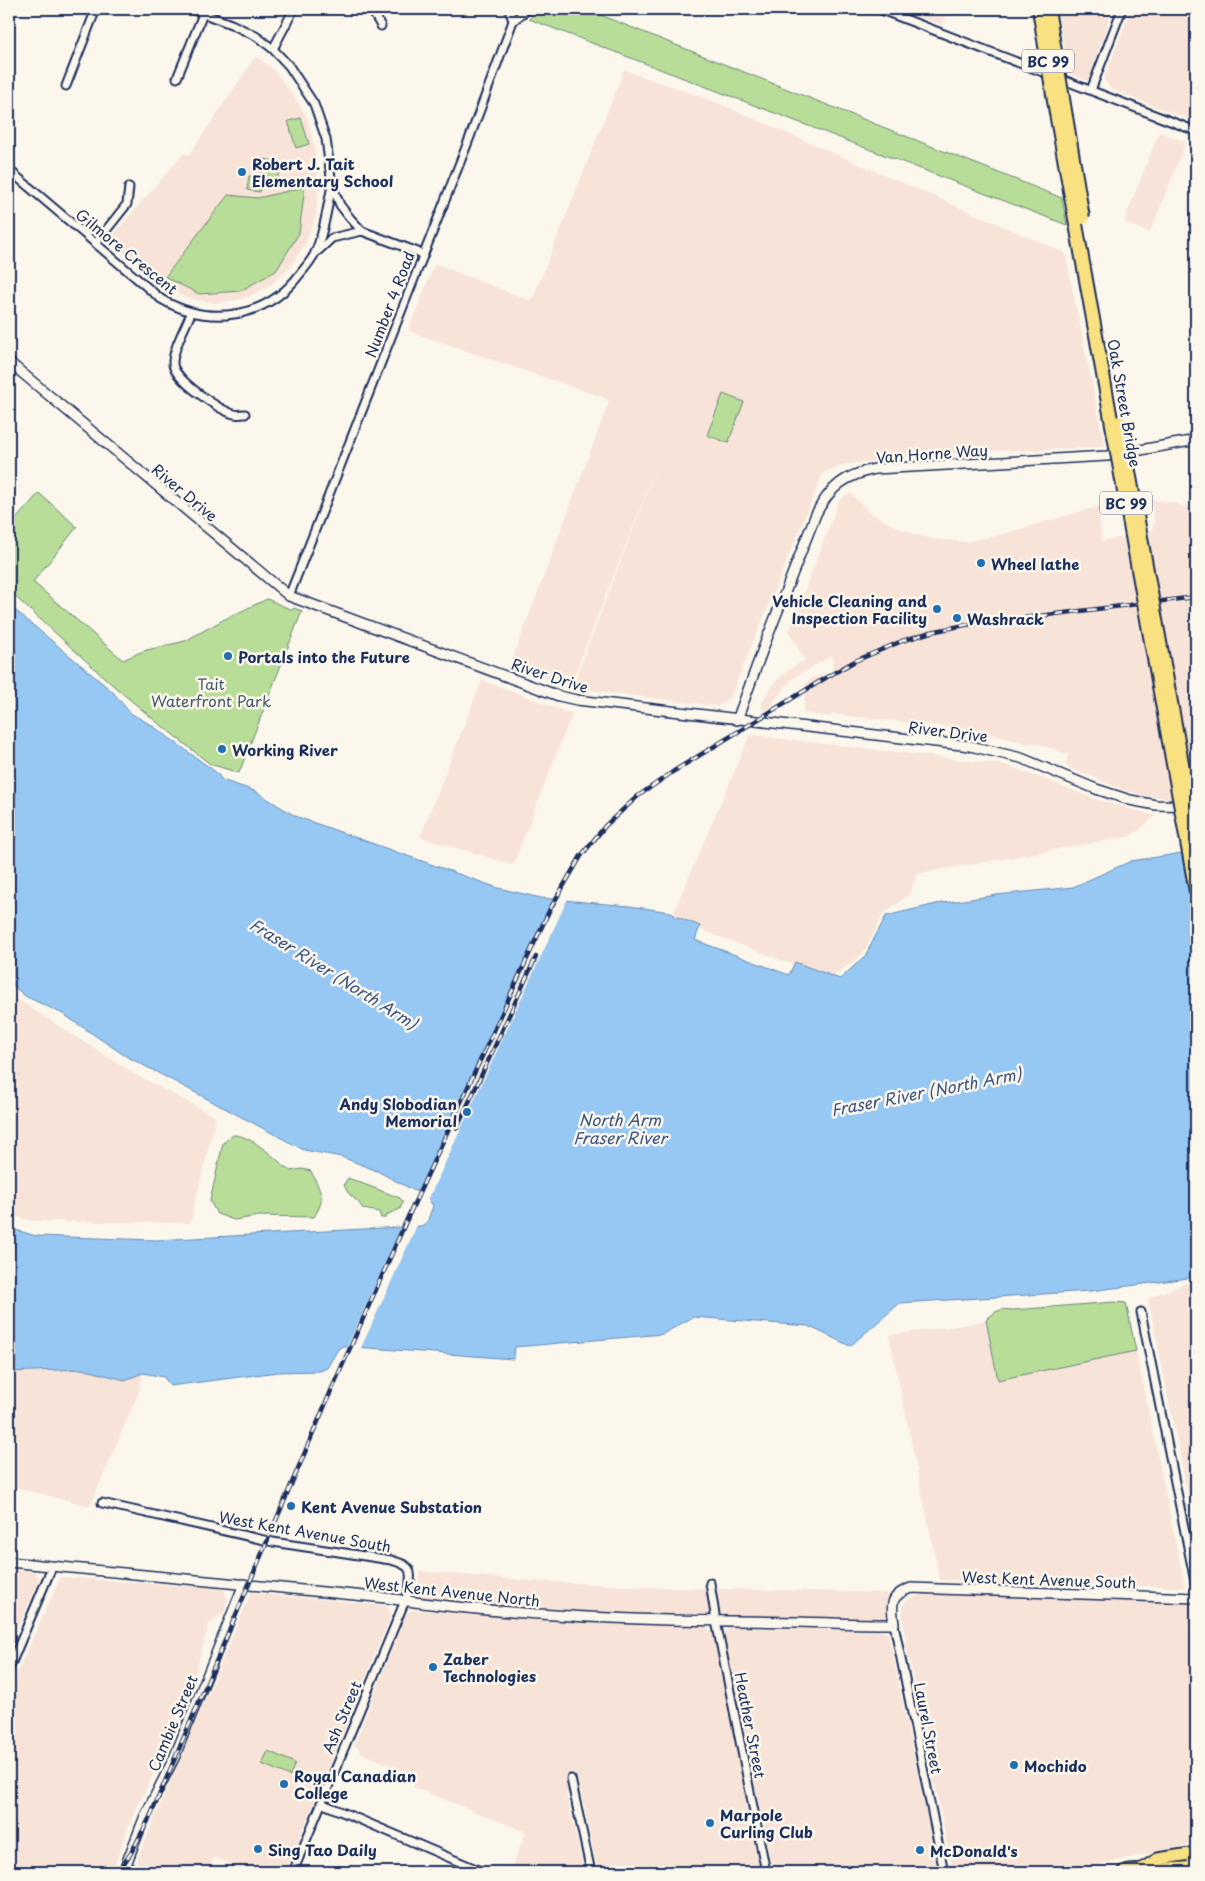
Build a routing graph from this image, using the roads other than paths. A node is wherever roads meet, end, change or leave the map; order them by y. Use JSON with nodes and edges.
{"nodes":[{"id":1,"x":96,"y":9,"type":"edge"},
{"id":2,"x":294,"y":9,"type":"edge"},
{"id":3,"x":366,"y":9,"type":"edge"},
{"id":4,"x":509,"y":9,"type":"edge"},
{"id":5,"x":528,"y":9,"type":"edge"},
{"id":6,"x":879,"y":9,"type":"edge"},
{"id":7,"x":1039,"y":9,"type":"edge"},
{"id":8,"x":1048,"y":9,"type":"edge"},
{"id":9,"x":1122,"y":9,"type":"edge"},
{"id":10,"x":197,"y":10,"type":"edge"},
{"id":11,"x":514,"y":21,"type":"junction"},
{"id":12,"x":381,"y":26,"type":"dead end"},
{"id":13,"x":273,"y":49,"type":"junction"},
{"id":14,"x":177,"y":78,"type":"dead end"},
{"id":15,"x":66,"y":86,"type":"dead end"},
{"id":16,"x":1091,"y":90,"type":"junction"},
{"id":17,"x":1196,"y":131,"type":"edge"},
{"id":18,"x":9,"y":170,"type":"edge"},
{"id":19,"x":332,"y":185,"type":"junction"},
{"id":20,"x":129,"y":187,"type":"dead end"},
{"id":21,"x":362,"y":231,"type":"junction"},
{"id":22,"x":96,"y":243,"type":"junction"},
{"id":23,"x":423,"y":254,"type":"junction"},
{"id":24,"x":313,"y":258,"type":"junction"},
{"id":25,"x":191,"y":313,"type":"junction"},
{"id":26,"x":9,"y":362,"type":"edge"},
{"id":27,"x":245,"y":414,"type":"dead end"},
{"id":28,"x":1196,"y":440,"type":"edge"},
{"id":29,"x":289,"y":596,"type":"junction"},
{"id":30,"x":737,"y":720,"type":"junction"},
{"id":31,"x":1196,"y":806,"type":"edge"},
{"id":32,"x":1196,"y":840,"type":"edge"},
{"id":33,"x":1196,"y":892,"type":"edge"},
{"id":34,"x":1141,"y":1312,"type":"dead end"},
{"id":35,"x":102,"y":1502,"type":"dead end"},
{"id":36,"x":9,"y":1562,"type":"edge"},
{"id":37,"x":52,"y":1566,"type":"junction"},
{"id":38,"x":710,"y":1583,"type":"dead end"},
{"id":39,"x":244,"y":1584,"type":"junction"},
{"id":40,"x":1196,"y":1587,"type":"edge"},
{"id":41,"x":900,"y":1591,"type":"joint"},
{"id":42,"x":1196,"y":1598,"type":"edge"},
{"id":43,"x":405,"y":1601,"type":"junction"},
{"id":44,"x":716,"y":1621,"type":"junction"},
{"id":45,"x":894,"y":1624,"type":"junction"},
{"id":46,"x":9,"y":1669,"type":"edge"},
{"id":47,"x":571,"y":1779,"type":"dead end"},
{"id":48,"x":321,"y":1803,"type":"junction"},
{"id":49,"x":1196,"y":1853,"type":"edge"},
{"id":50,"x":1193,"y":1866,"type":"edge"},
{"id":51,"x":1146,"y":1871,"type":"edge"},
{"id":52,"x":123,"y":1872,"type":"edge"},
{"id":53,"x":293,"y":1872,"type":"edge"},
{"id":54,"x":483,"y":1872,"type":"edge"},
{"id":55,"x":591,"y":1872,"type":"edge"},
{"id":56,"x":766,"y":1872,"type":"edge"},
{"id":57,"x":944,"y":1872,"type":"edge"},
{"id":58,"x":1122,"y":1872,"type":"edge"}],
"edges":[{"from":1,"to":15,"type":"street"},
{"from":2,"to":13,"type":"street"},
{"from":3,"to":12,"type":"street"},
{"from":4,"to":11,"type":"street"},
{"from":5,"to":11,"type":"street","name":"Number 4 Road"},
{"from":6,"to":16,"type":"street"},
{"from":7,"to":33,"type":"highway","name":"Oak Street Bridge","number":"BC 99","bridge":true},
{"from":8,"to":32,"type":"highway","name":"Oak Street Bridge","number":"BC 99","bridge":true},
{"from":9,"to":16,"type":"street"},
{"from":10,"to":13,"type":"street"},
{"from":10,"to":14,"type":"street"},
{"from":11,"to":23,"type":"street","name":"Number 4 Road"},
{"from":13,"to":19,"type":"street"},
{"from":16,"to":17,"type":"street"},
{"from":18,"to":22,"type":"street","name":"Gilmore Crescent"},
{"from":19,"to":21,"type":"street"},
{"from":19,"to":24,"type":"street","name":"Gilmore Crescent"},
{"from":20,"to":22,"type":"street"},
{"from":21,"to":23,"type":"street"},
{"from":21,"to":24,"type":"street","name":"Gilmore Crescent"},
{"from":22,"to":25,"type":"street","name":"Gilmore Crescent"},
{"from":23,"to":29,"type":"street","name":"Number 4 Road"},
{"from":24,"to":25,"type":"street","name":"Gilmore Crescent"},
{"from":25,"to":27,"type":"street"},
{"from":26,"to":29,"type":"street","name":"River Drive"},
{"from":28,"to":30,"type":"street","name":"Van Horne Way"},
{"from":29,"to":30,"type":"street","name":"River Drive"},
{"from":30,"to":31,"type":"street","name":"River Drive"},
{"from":34,"to":40,"type":"street"},
{"from":35,"to":43,"type":"street","name":"West Kent Avenue South"},
{"from":36,"to":37,"type":"street","name":"West Kent Avenue North"},
{"from":37,"to":39,"type":"street","name":"West Kent Avenue North"},
{"from":37,"to":46,"type":"street"},
{"from":38,"to":44,"type":"street","name":"Heather Street"},
{"from":39,"to":43,"type":"street","name":"West Kent Avenue North"},
{"from":39,"to":52,"type":"street","name":"Cambie Street"},
{"from":41,"to":42,"type":"street","name":"West Kent Avenue South"},
{"from":41,"to":45,"type":"street","name":"Laurel Street"},
{"from":43,"to":44,"type":"street","name":"West Kent Avenue North"},
{"from":43,"to":48,"type":"street","name":"Ash Street"},
{"from":44,"to":45,"type":"street","name":"West Kent Avenue North"},
{"from":44,"to":56,"type":"street","name":"Heather Street"},
{"from":45,"to":57,"type":"street","name":"Laurel Street"},
{"from":47,"to":55,"type":"street"},
{"from":48,"to":53,"type":"street","name":"Ash Street"},
{"from":48,"to":54,"type":"street"},
{"from":49,"to":51,"type":"main road"},
{"from":50,"to":51,"type":"main road"},
{"from":51,"to":58,"type":"main road"}]}
